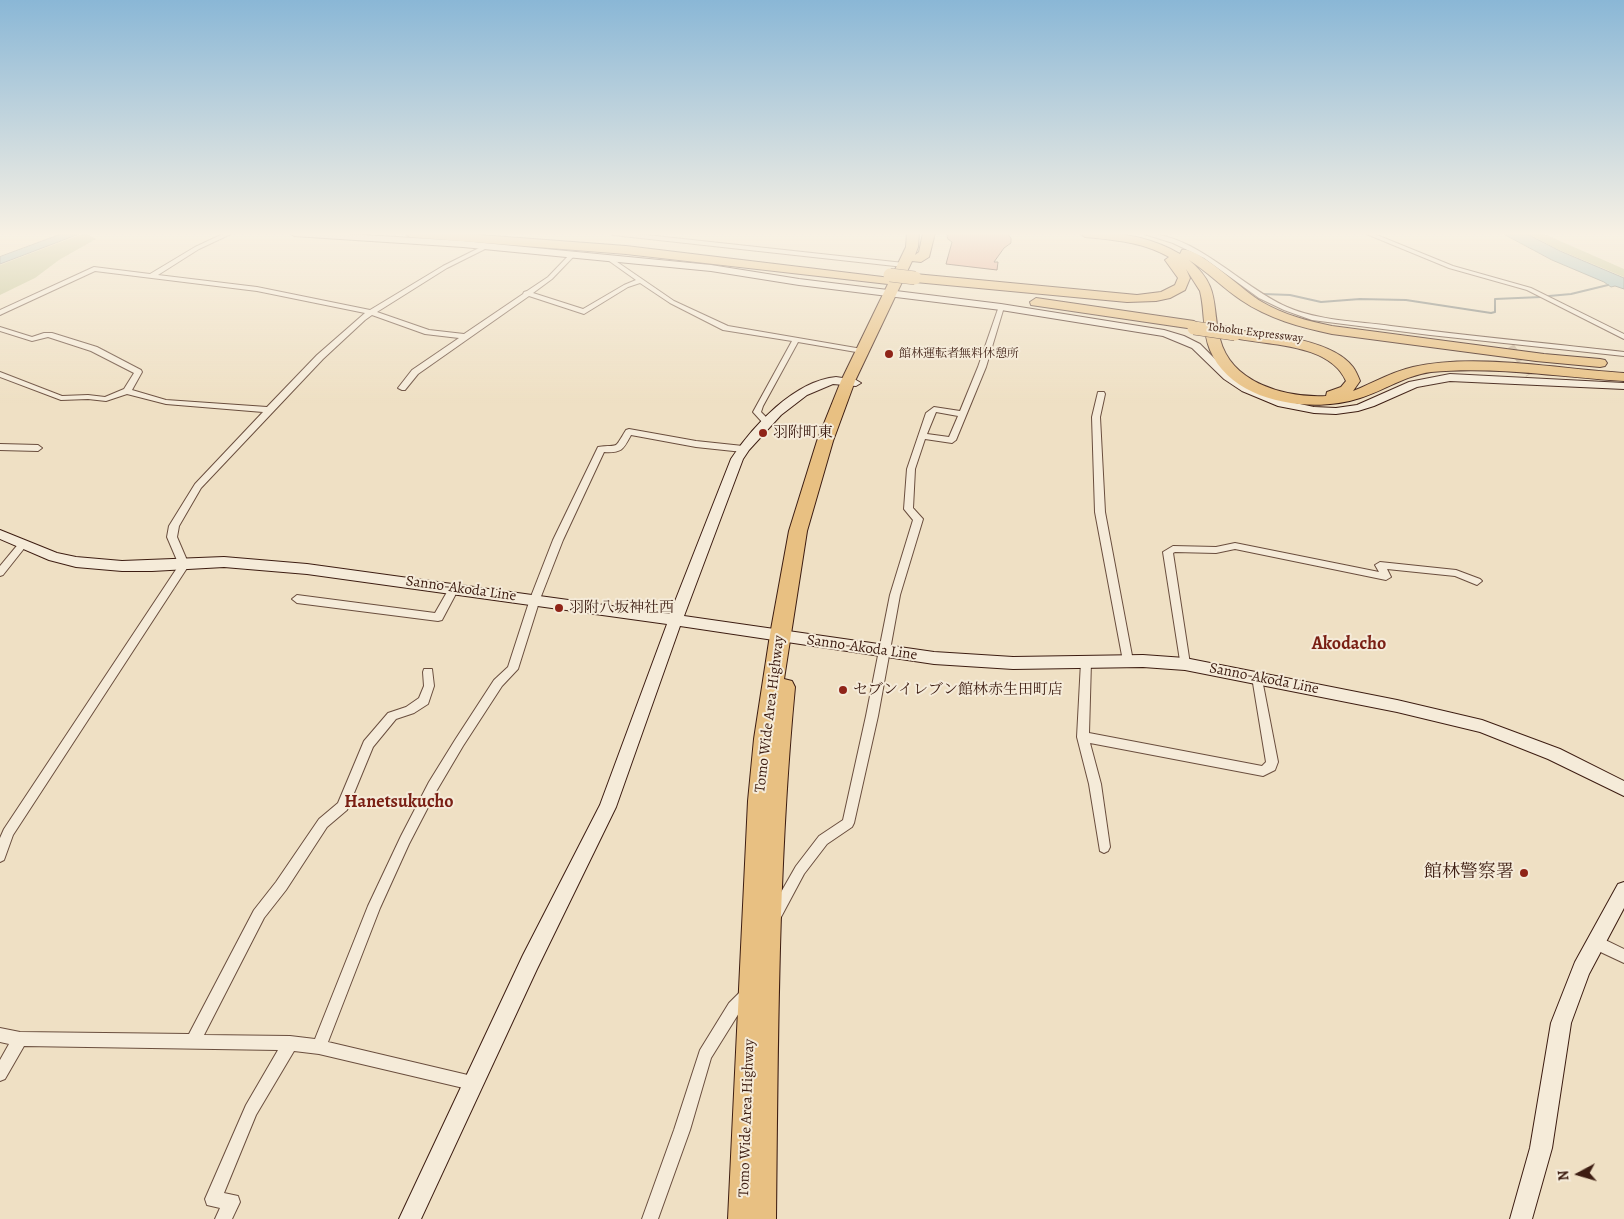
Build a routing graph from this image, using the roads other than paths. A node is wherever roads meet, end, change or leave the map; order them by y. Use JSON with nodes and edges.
{"nodes":[{"id":1,"x":49,"y":290,"type":"edge"},
{"id":2,"x":261,"y":290,"type":"edge"},
{"id":3,"x":407,"y":290,"type":"edge"},
{"id":4,"x":531,"y":290,"type":"edge"},
{"id":5,"x":620,"y":290,"type":"edge"},
{"id":6,"x":654,"y":290,"type":"edge"},
{"id":7,"x":890,"y":290,"type":"edge"},
{"id":8,"x":890,"y":290,"type":"edge"},
{"id":9,"x":911,"y":290,"type":"edge"},
{"id":10,"x":967,"y":290,"type":"edge"},
{"id":11,"x":972,"y":290,"type":"edge"},
{"id":12,"x":1022,"y":290,"type":"edge"},
{"id":13,"x":1176,"y":290,"type":"edge"},
{"id":14,"x":1205,"y":290,"type":"edge"},
{"id":15,"x":1212,"y":290,"type":"edge"},
{"id":16,"x":1236,"y":290,"type":"edge"},
{"id":17,"x":1252,"y":290,"type":"edge"},
{"id":18,"x":1531,"y":290,"type":"edge"},
{"id":19,"x":526,"y":293,"type":"junction"},
{"id":20,"x":1001,"y":308,"type":"junction"},
{"id":21,"x":370,"y":312,"type":"junction"},
{"id":22,"x":0,"y":313,"type":"edge"},
{"id":23,"x":1194,"y":323,"type":"junction"},
{"id":24,"x":0,"y":329,"type":"edge"},
{"id":25,"x":1234,"y":329,"type":"junction"},
{"id":26,"x":467,"y":336,"type":"junction"},
{"id":27,"x":1624,"y":337,"type":"edge"},
{"id":28,"x":796,"y":340,"type":"junction"},
{"id":29,"x":862,"y":351,"type":"junction"},
{"id":30,"x":1624,"y":354,"type":"edge"},
{"id":31,"x":1546,"y":358,"type":"junction"},
{"id":32,"x":1624,"y":364,"type":"edge"},
{"id":33,"x":1624,"y":373,"type":"edge"},
{"id":34,"x":0,"y":374,"type":"edge"},
{"id":35,"x":1624,"y":377,"type":"edge"},
{"id":36,"x":852,"y":382,"type":"junction"},
{"id":37,"x":1624,"y":386,"type":"edge"},
{"id":38,"x":402,"y":388,"type":"dead end"},
{"id":39,"x":127,"y":391,"type":"junction"},
{"id":40,"x":1101,"y":394,"type":"dead end"},
{"id":41,"x":269,"y":410,"type":"junction"},
{"id":42,"x":962,"y":414,"type":"junction"},
{"id":43,"x":766,"y":421,"type":"junction"},
{"id":44,"x":924,"y":436,"type":"junction"},
{"id":45,"x":0,"y":447,"type":"edge"},
{"id":46,"x":38,"y":448,"type":"dead end"},
{"id":47,"x":743,"y":449,"type":"junction"},
{"id":48,"x":0,"y":534,"type":"edge"},
{"id":49,"x":23,"y":544,"type":"junction"},
{"id":50,"x":184,"y":565,"type":"junction"},
{"id":51,"x":0,"y":573,"type":"edge"},
{"id":52,"x":1477,"y":580,"type":"dead end"},
{"id":53,"x":454,"y":588,"type":"junction"},
{"id":54,"x":297,"y":599,"type":"dead end"},
{"id":55,"x":535,"y":599,"type":"junction"},
{"id":56,"x":675,"y":620,"type":"junction"},
{"id":57,"x":785,"y":636,"type":"junction"},
{"id":58,"x":884,"y":652,"type":"junction"},
{"id":59,"x":1128,"y":661,"type":"junction"},
{"id":60,"x":1086,"y":662,"type":"junction"},
{"id":61,"x":1185,"y":664,"type":"junction"},
{"id":62,"x":428,"y":672,"type":"dead end"},
{"id":63,"x":1257,"y":677,"type":"junction"},
{"id":64,"x":1083,"y":737,"type":"junction"},
{"id":65,"x":1624,"y":789,"type":"edge"},
{"id":66,"x":1104,"y":847,"type":"dead end"},
{"id":67,"x":0,"y":856,"type":"edge"},
{"id":68,"x":1624,"y":890,"type":"edge"},
{"id":69,"x":768,"y":929,"type":"junction"},
{"id":70,"x":1597,"y":944,"type":"junction"},
{"id":71,"x":1624,"y":956,"type":"edge"},
{"id":72,"x":751,"y":990,"type":"junction"},
{"id":73,"x":0,"y":1035,"type":"edge"},
{"id":74,"x":20,"y":1039,"type":"junction"},
{"id":75,"x":192,"y":1042,"type":"junction"},
{"id":76,"x":290,"y":1043,"type":"junction"},
{"id":77,"x":319,"y":1047,"type":"junction"},
{"id":78,"x":0,"y":1074,"type":"edge"},
{"id":79,"x":472,"y":1083,"type":"junction"},
{"id":80,"x":223,"y":1219,"type":"edge"},
{"id":81,"x":410,"y":1219,"type":"edge"},
{"id":82,"x":650,"y":1219,"type":"edge"},
{"id":83,"x":743,"y":1219,"type":"edge"},
{"id":84,"x":761,"y":1219,"type":"edge"},
{"id":85,"x":1521,"y":1219,"type":"edge"}],
"edges":[{"from":1,"to":22,"type":"street"},
{"from":2,"to":21,"type":"street"},
{"from":3,"to":21,"type":"street"},
{"from":4,"to":19,"type":"street"},
{"from":5,"to":19,"type":"street"},
{"from":6,"to":28,"type":"street"},
{"from":7,"to":29,"type":"highway","name":"Tomo Wide Area Highway"},
{"from":8,"to":36,"type":"highway","name":"Tomo Wide Area Highway"},
{"from":9,"to":20,"type":"street"},
{"from":10,"to":23,"type":"highway","name":"Tohoku Expressway"},
{"from":11,"to":23,"type":"highway","name":"Tohoku Expressway"},
{"from":12,"to":13,"type":"highway"},
{"from":14,"to":35,"type":"highway"},
{"from":15,"to":25,"type":"highway"},
{"from":16,"to":31,"type":"highway"},
{"from":17,"to":30,"type":"street"},
{"from":18,"to":27,"type":"street"},
{"from":19,"to":26,"type":"street"},
{"from":20,"to":37,"type":"street"},
{"from":20,"to":42,"type":"street"},
{"from":21,"to":26,"type":"street"},
{"from":21,"to":41,"type":"street"},
{"from":23,"to":25,"type":"highway","name":"Tohoku Expressway","bridge":true},
{"from":24,"to":39,"type":"street"},
{"from":25,"to":31,"type":"highway","name":"Tohoku Expressway"},
{"from":25,"to":33,"type":"highway","name":"Tohoku Expressway"},
{"from":26,"to":38,"type":"street"},
{"from":28,"to":29,"type":"street"},
{"from":28,"to":43,"type":"street"},
{"from":29,"to":36,"type":"highway","name":"Tomo Wide Area Highway"},
{"from":31,"to":32,"type":"highway","name":"Tohoku Expressway"},
{"from":34,"to":39,"type":"street"},
{"from":36,"to":43,"type":"street"},
{"from":36,"to":57,"type":"highway","name":"Tomo Wide Area Highway"},
{"from":39,"to":41,"type":"street"},
{"from":40,"to":59,"type":"street"},
{"from":41,"to":50,"type":"street"},
{"from":42,"to":44,"type":"street"},
{"from":42,"to":44,"type":"street"},
{"from":43,"to":47,"type":"street"},
{"from":44,"to":58,"type":"street"},
{"from":45,"to":46,"type":"street"},
{"from":47,"to":55,"type":"street"},
{"from":47,"to":56,"type":"street"},
{"from":48,"to":49,"type":"street","name":"Sanno-Akoda Line"},
{"from":49,"to":50,"type":"street","name":"Sanno-Akoda Line"},
{"from":49,"to":51,"type":"street"},
{"from":50,"to":53,"type":"street","name":"Sanno-Akoda Line"},
{"from":50,"to":67,"type":"street"},
{"from":52,"to":61,"type":"street"},
{"from":53,"to":54,"type":"street"},
{"from":53,"to":55,"type":"street","name":"Sanno-Akoda Line"},
{"from":55,"to":56,"type":"street","name":"Sanno-Akoda Line"},
{"from":55,"to":77,"type":"street"},
{"from":56,"to":57,"type":"street","name":"Sanno-Akoda Line"},
{"from":56,"to":79,"type":"street"},
{"from":57,"to":58,"type":"street","name":"Sanno-Akoda Line"},
{"from":57,"to":69,"type":"highway","name":"Tomo Wide Area Highway"},
{"from":57,"to":72,"type":"highway","name":"Tomo Wide Area Highway"},
{"from":58,"to":60,"type":"street","name":"Sanno-Akoda Line"},
{"from":58,"to":69,"type":"street"},
{"from":59,"to":60,"type":"street","name":"Sanno-Akoda Line"},
{"from":59,"to":61,"type":"street","name":"Sanno-Akoda Line"},
{"from":60,"to":64,"type":"street"},
{"from":61,"to":63,"type":"street","name":"Sanno-Akoda Line"},
{"from":62,"to":75,"type":"street"},
{"from":63,"to":64,"type":"street"},
{"from":63,"to":65,"type":"street","name":"Sanno-Akoda Line"},
{"from":64,"to":66,"type":"street"},
{"from":68,"to":70,"type":"street"},
{"from":69,"to":84,"type":"highway","name":"Tomo Wide Area Highway"},
{"from":70,"to":71,"type":"street"},
{"from":70,"to":85,"type":"street"},
{"from":72,"to":82,"type":"street"},
{"from":72,"to":83,"type":"highway","name":"Tomo Wide Area Highway"},
{"from":73,"to":74,"type":"street"},
{"from":74,"to":75,"type":"street"},
{"from":74,"to":78,"type":"street"},
{"from":75,"to":76,"type":"street"},
{"from":76,"to":77,"type":"street"},
{"from":76,"to":80,"type":"street"},
{"from":77,"to":79,"type":"street"},
{"from":79,"to":81,"type":"street"}]}
